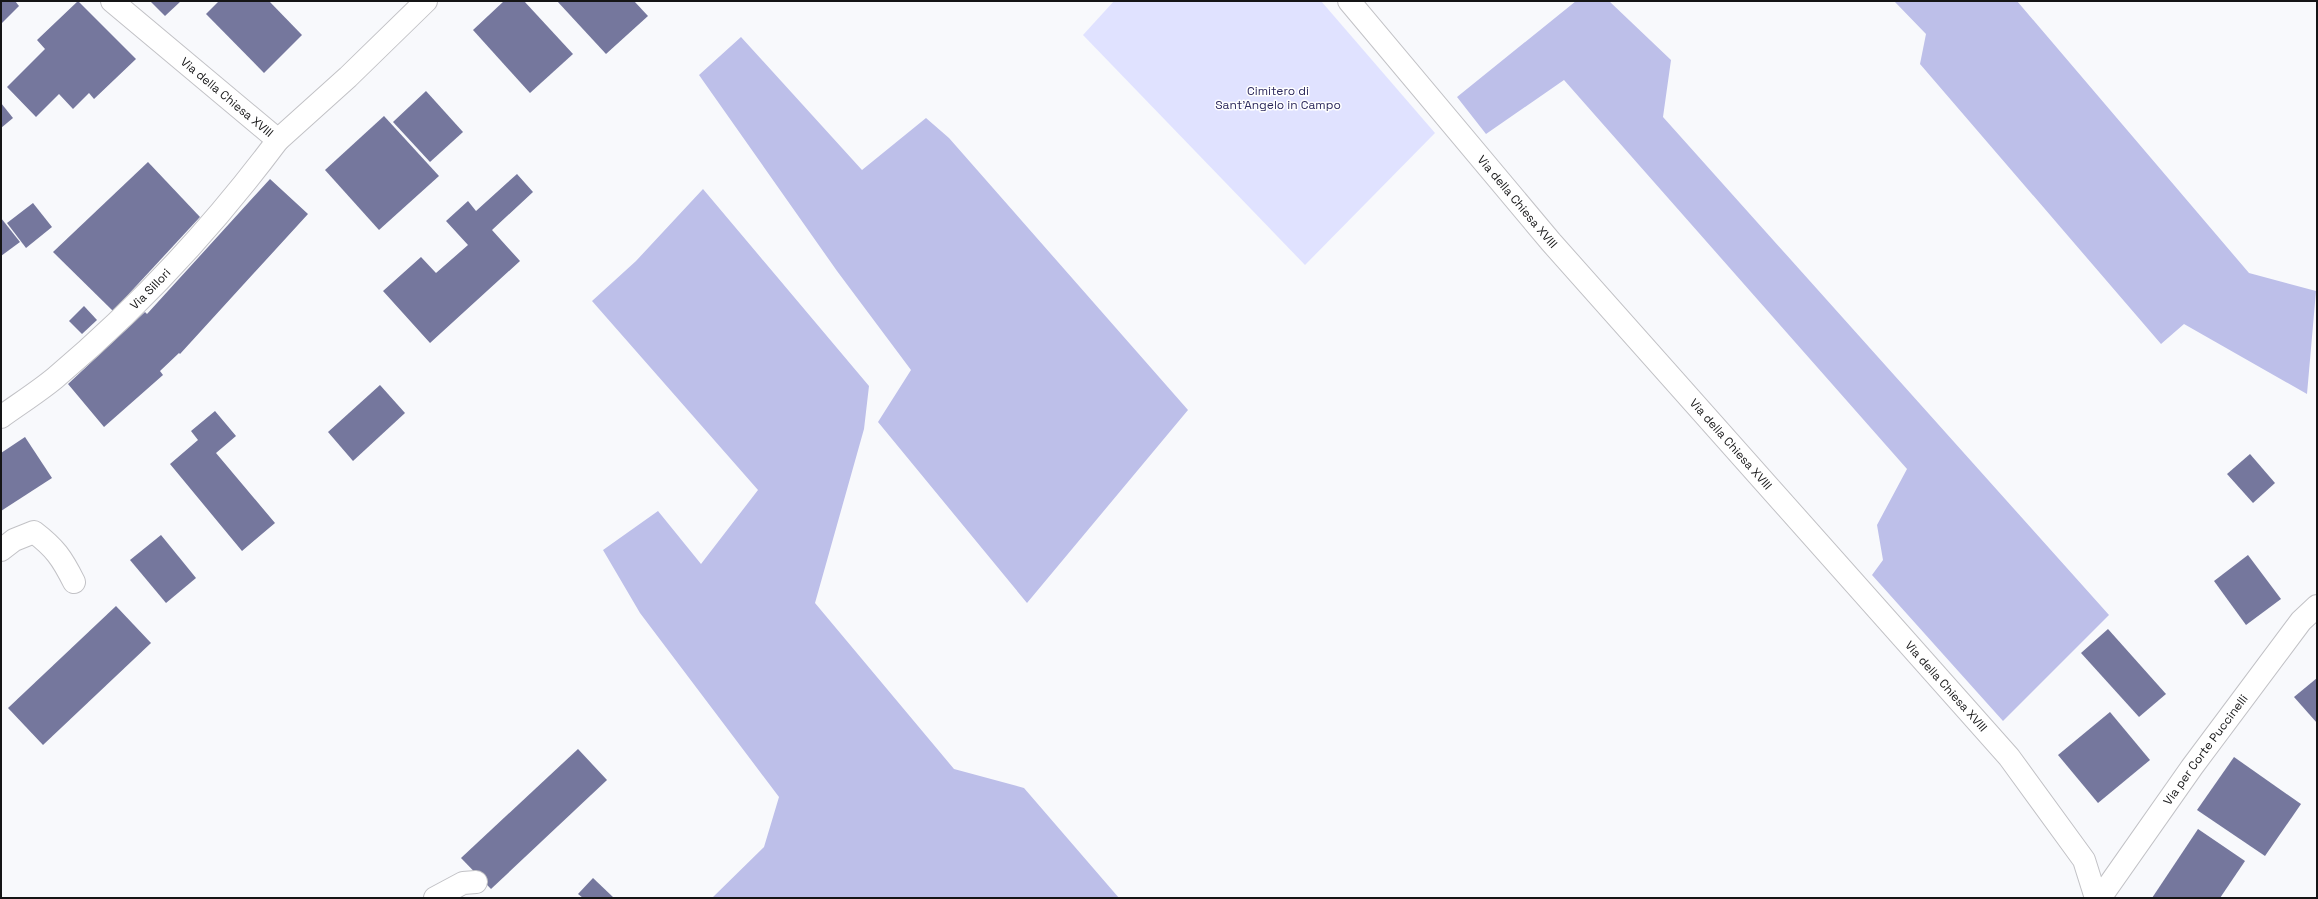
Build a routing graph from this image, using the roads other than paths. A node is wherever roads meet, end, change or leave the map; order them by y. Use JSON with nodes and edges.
{"nodes":[{"id":1,"x":112,"y":1,"type":"edge"},
{"id":2,"x":426,"y":1,"type":"edge"},
{"id":3,"x":1350,"y":1,"type":"edge"},
{"id":4,"x":278,"y":140,"type":"junction"},
{"id":5,"x":1,"y":417,"type":"edge"},
{"id":6,"x":1,"y":550,"type":"edge"},
{"id":7,"x":74,"y":582,"type":"dead end"},
{"id":8,"x":2317,"y":606,"type":"edge"},
{"id":9,"x":476,"y":882,"type":"dead end"},
{"id":10,"x":435,"y":898,"type":"edge"},
{"id":11,"x":2096,"y":898,"type":"edge"},
{"id":12,"x":2100,"y":898,"type":"edge"}],
"edges":[{"from":1,"to":4,"type":"street","name":"Via della Chiesa XVIII"},
{"from":2,"to":4,"type":"street","name":"Via della Chiesa XVIII"},
{"from":3,"to":11,"type":"street","name":"Via della Chiesa XVIII"},
{"from":4,"to":5,"type":"street","name":"Via Sillori"},
{"from":6,"to":7,"type":"street"},
{"from":8,"to":12,"type":"street","name":"Via per Corte Puccinelli"},
{"from":9,"to":10,"type":"street"}]}
